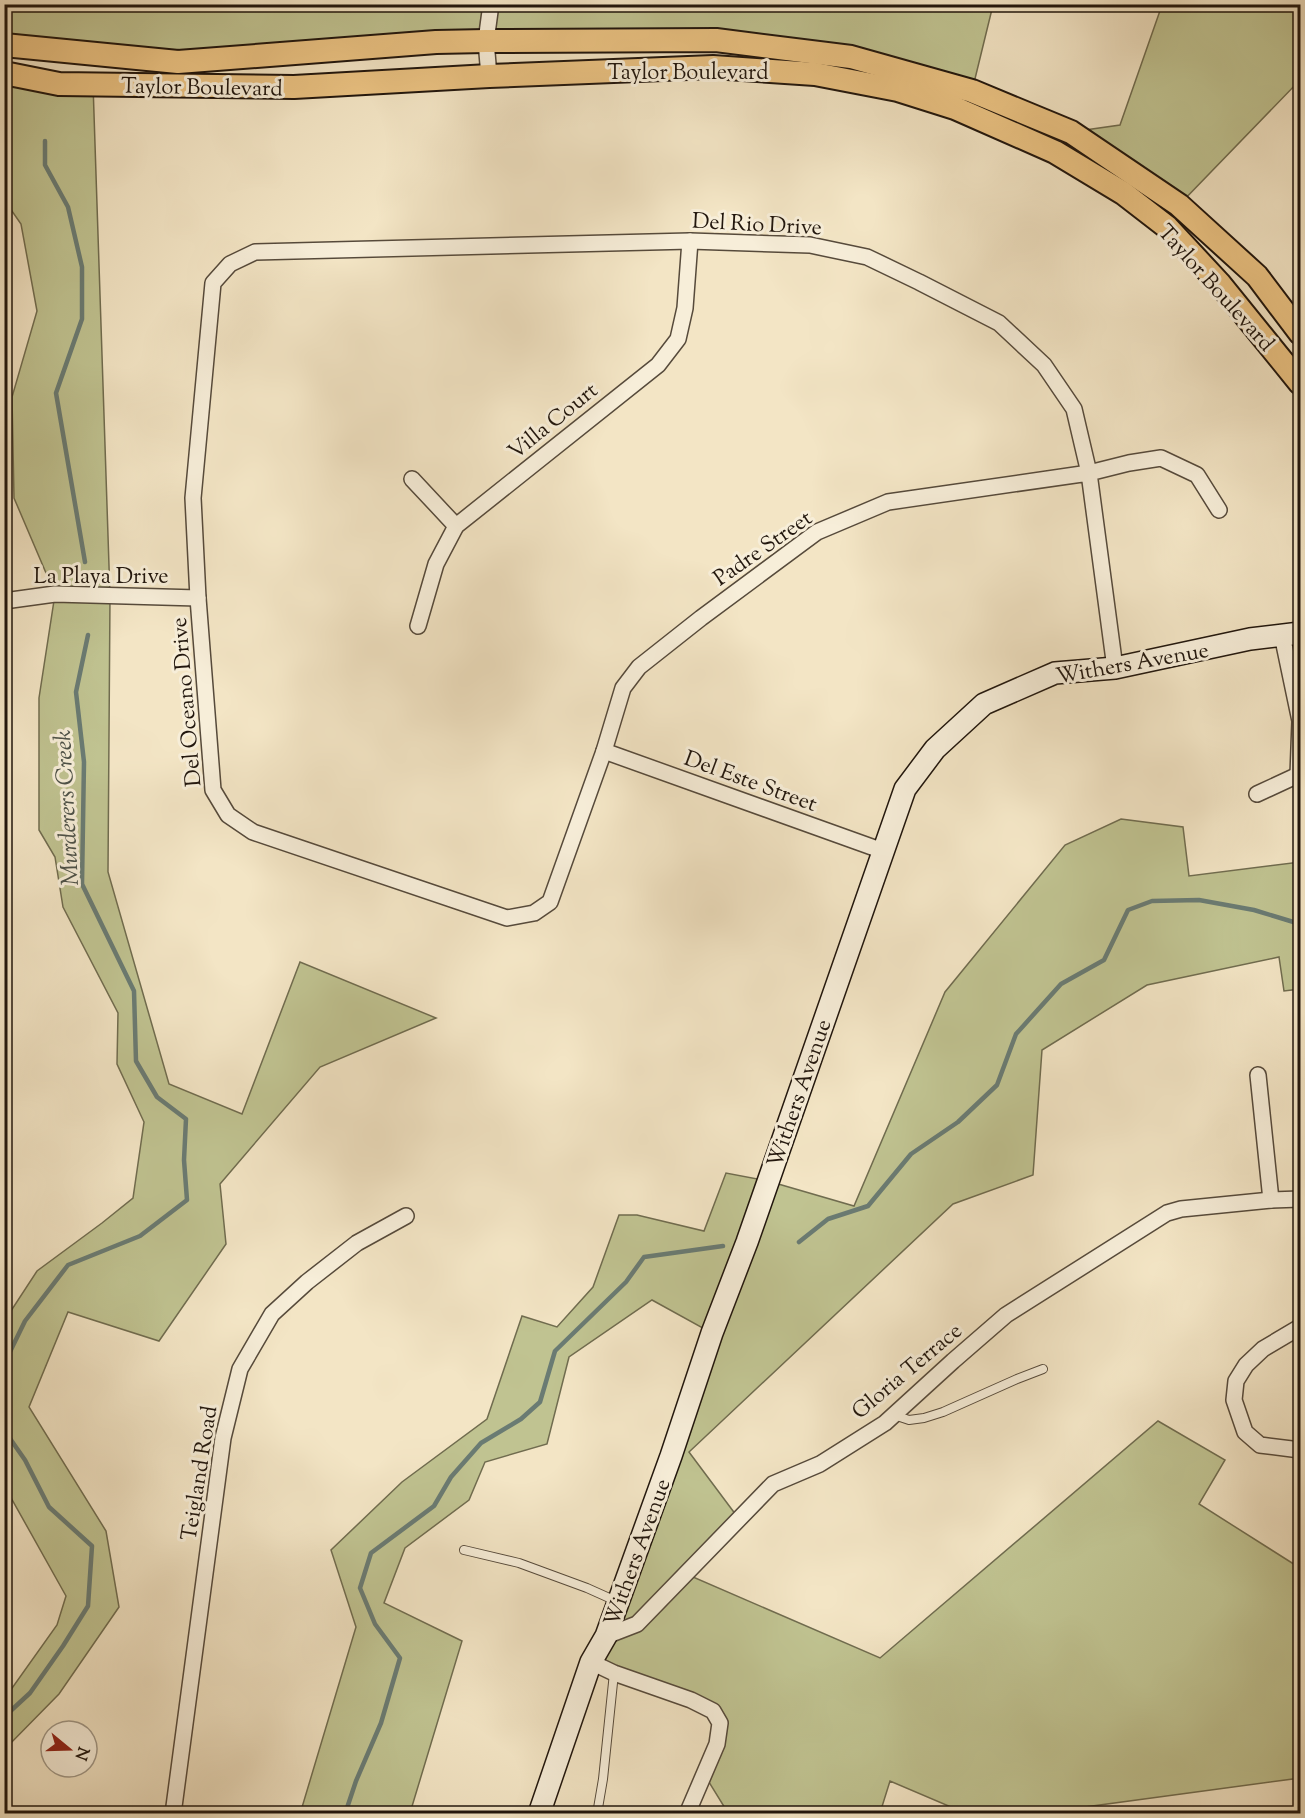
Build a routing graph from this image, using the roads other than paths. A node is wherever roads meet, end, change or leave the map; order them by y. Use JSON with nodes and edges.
{"nodes":[{"id":1,"x":491,"y":4,"type":"edge"},
{"id":2,"x":486,"y":41,"type":"junction"},
{"id":3,"x":4,"y":45,"type":"edge"},
{"id":4,"x":4,"y":73,"type":"edge"},
{"id":5,"x":489,"y":76,"type":"junction"},
{"id":6,"x":690,"y":241,"type":"junction"},
{"id":7,"x":230,"y":264,"type":"joint"},
{"id":8,"x":1300,"y":333,"type":"edge"},
{"id":9,"x":1300,"y":383,"type":"edge"},
{"id":10,"x":1089,"y":473,"type":"junction"},
{"id":11,"x":412,"y":479,"type":"dead end"},
{"id":12,"x":1219,"y":510,"type":"dead end"},
{"id":13,"x":456,"y":526,"type":"junction"},
{"id":14,"x":198,"y":598,"type":"junction"},
{"id":15,"x":4,"y":601,"type":"edge"},
{"id":16,"x":418,"y":626,"type":"dead end"},
{"id":17,"x":1291,"y":634,"type":"edge"},
{"id":18,"x":1115,"y":668,"type":"junction"},
{"id":19,"x":604,"y":751,"type":"junction"},
{"id":20,"x":1299,"y":775,"type":"edge"},
{"id":21,"x":1257,"y":794,"type":"dead end"},
{"id":22,"x":883,"y":851,"type":"junction"},
{"id":23,"x":1258,"y":1075,"type":"dead end"},
{"id":24,"x":1300,"y":1199,"type":"edge"},
{"id":25,"x":1271,"y":1200,"type":"junction"},
{"id":26,"x":405,"y":1216,"type":"dead end"},
{"id":27,"x":1300,"y":1327,"type":"edge"},
{"id":28,"x":1043,"y":1369,"type":"dead end"},
{"id":29,"x":894,"y":1415,"type":"junction"},
{"id":30,"x":1300,"y":1450,"type":"edge"},
{"id":31,"x":465,"y":1550,"type":"dead end"},
{"id":32,"x":617,"y":1602,"type":"junction"},
{"id":33,"x":606,"y":1636,"type":"junction"},
{"id":34,"x":591,"y":1662,"type":"junction"},
{"id":35,"x":614,"y":1673,"type":"junction"},
{"id":36,"x":173,"y":1814,"type":"edge"},
{"id":37,"x":539,"y":1814,"type":"edge"},
{"id":38,"x":597,"y":1814,"type":"edge"},
{"id":39,"x":687,"y":1814,"type":"edge"}],
"edges":[{"from":1,"to":2,"type":"street"},
{"from":2,"to":3,"type":"main road","name":"Taylor Boulevard"},
{"from":2,"to":5,"type":"street"},
{"from":2,"to":8,"type":"main road","name":"Taylor Boulevard"},
{"from":4,"to":5,"type":"main road","name":"Taylor Boulevard"},
{"from":5,"to":9,"type":"main road","name":"Taylor Boulevard"},
{"from":6,"to":7,"type":"street","name":"Del Rio Drive"},
{"from":6,"to":10,"type":"street","name":"Del Rio Drive"},
{"from":6,"to":13,"type":"street","name":"Villa Court"},
{"from":7,"to":14,"type":"street","name":"Del Oceano Drive"},
{"from":10,"to":12,"type":"street","name":"Padre Street"},
{"from":10,"to":18,"type":"street","name":"Del Rio Drive"},
{"from":10,"to":19,"type":"street","name":"Padre Street"},
{"from":11,"to":13,"type":"street"},
{"from":13,"to":16,"type":"street","name":"Villa Court"},
{"from":14,"to":15,"type":"street","name":"La Playa Drive"},
{"from":14,"to":19,"type":"street","name":"Del Oceano Drive"},
{"from":17,"to":18,"type":"street","name":"Withers Avenue"},
{"from":17,"to":20,"type":"street"},
{"from":18,"to":22,"type":"street","name":"Withers Avenue"},
{"from":19,"to":22,"type":"street","name":"Del Este Street"},
{"from":20,"to":21,"type":"street"},
{"from":22,"to":32,"type":"street","name":"Withers Avenue"},
{"from":23,"to":25,"type":"street"},
{"from":24,"to":25,"type":"street","name":"Gloria Terrace"},
{"from":25,"to":29,"type":"street","name":"Gloria Terrace"},
{"from":26,"to":36,"type":"street","name":"Teigland Road"},
{"from":27,"to":30,"type":"street"},
{"from":28,"to":29,"type":"lane"},
{"from":29,"to":33,"type":"street","name":"Gloria Terrace"},
{"from":31,"to":32,"type":"lane"},
{"from":32,"to":33,"type":"street","name":"Withers Avenue"},
{"from":33,"to":34,"type":"street","name":"Withers Avenue"},
{"from":34,"to":35,"type":"street"},
{"from":34,"to":37,"type":"street","name":"Withers Avenue"},
{"from":35,"to":38,"type":"lane"},
{"from":35,"to":39,"type":"street"}]}
